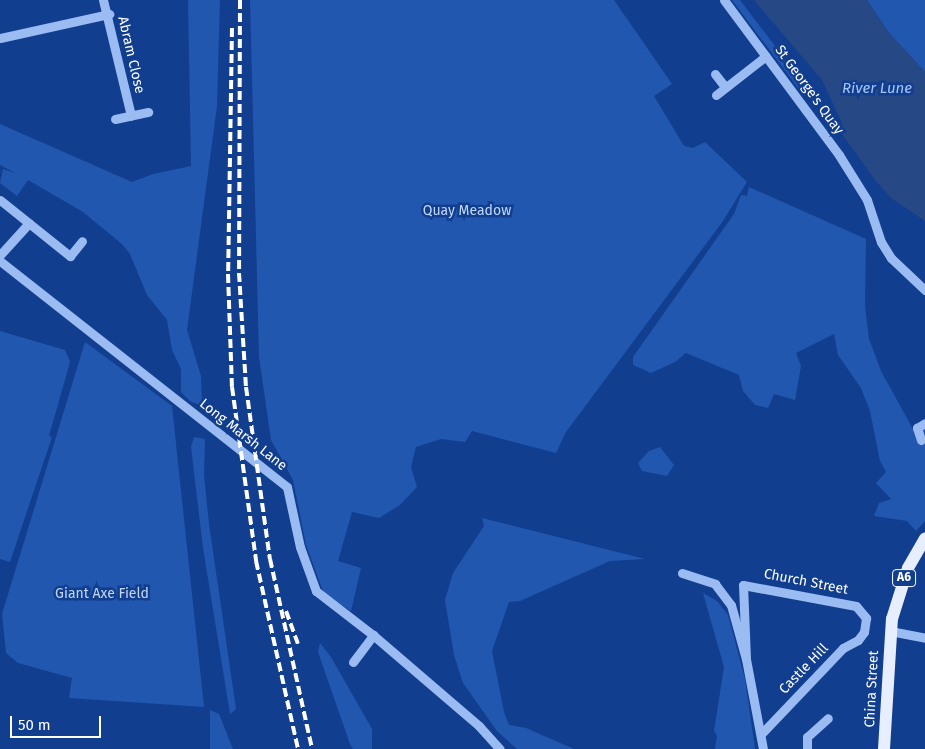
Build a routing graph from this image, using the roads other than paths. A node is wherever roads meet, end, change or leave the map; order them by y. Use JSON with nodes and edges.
{"nodes":[{"id":1,"x":103,"y":0,"type":"edge"},
{"id":2,"x":724,"y":0,"type":"edge"},
{"id":3,"x":109,"y":14,"type":"junction"},
{"id":4,"x":0,"y":38,"type":"edge"},
{"id":5,"x":766,"y":56,"type":"junction"},
{"id":6,"x":715,"y":74,"type":"dead end"},
{"id":7,"x":725,"y":87,"type":"junction"},
{"id":8,"x":716,"y":95,"type":"dead end"},
{"id":9,"x":148,"y":112,"type":"dead end"},
{"id":10,"x":131,"y":116,"type":"junction"},
{"id":11,"x":115,"y":119,"type":"dead end"},
{"id":12,"x":0,"y":200,"type":"edge"},
{"id":13,"x":29,"y":223,"type":"junction"},
{"id":14,"x":82,"y":241,"type":"dead end"},
{"id":15,"x":0,"y":255,"type":"edge"},
{"id":16,"x":0,"y":262,"type":"edge"},
{"id":17,"x":925,"y":290,"type":"edge"},
{"id":18,"x":925,"y":423,"type":"edge"},
{"id":19,"x":921,"y":440,"type":"dead end"},
{"id":20,"x":925,"y":540,"type":"edge"},
{"id":21,"x":682,"y":573,"type":"dead end"},
{"id":22,"x":862,"y":611,"type":"joint"},
{"id":23,"x":890,"y":631,"type":"junction"},
{"id":24,"x":373,"y":635,"type":"junction"},
{"id":25,"x":925,"y":638,"type":"edge"},
{"id":26,"x":746,"y":659,"type":"junction"},
{"id":27,"x":353,"y":662,"type":"dead end"},
{"id":28,"x":828,"y":718,"type":"dead end"},
{"id":29,"x":761,"y":734,"type":"junction"},
{"id":30,"x":500,"y":749,"type":"edge"},
{"id":31,"x":763,"y":749,"type":"edge"},
{"id":32,"x":807,"y":749,"type":"edge"},
{"id":33,"x":884,"y":749,"type":"edge"}],
"edges":[{"from":1,"to":3,"type":"street","name":"Abram Close"},
{"from":2,"to":5,"type":"street","name":"St George's Quay"},
{"from":3,"to":4,"type":"street"},
{"from":3,"to":10,"type":"street","name":"Abram Close"},
{"from":5,"to":7,"type":"street"},
{"from":5,"to":17,"type":"street","name":"St George's Quay"},
{"from":6,"to":7,"type":"street"},
{"from":7,"to":8,"type":"street"},
{"from":9,"to":10,"type":"street","name":"Abram Close"},
{"from":10,"to":11,"type":"street","name":"Abram Close"},
{"from":12,"to":13,"type":"street"},
{"from":13,"to":14,"type":"street"},
{"from":13,"to":15,"type":"street"},
{"from":16,"to":24,"type":"street","name":"Long Marsh Lane"},
{"from":18,"to":19,"type":"street"},
{"from":20,"to":23,"type":"main road","number":"A6"},
{"from":21,"to":26,"type":"street"},
{"from":22,"to":26,"type":"street","name":"Church Street"},
{"from":22,"to":29,"type":"street","name":"Castle Hill"},
{"from":23,"to":25,"type":"street"},
{"from":23,"to":33,"type":"main road","name":"China Street","number":"A6"},
{"from":24,"to":27,"type":"street"},
{"from":24,"to":30,"type":"street","name":"Long Marsh Lane"},
{"from":26,"to":29,"type":"street"},
{"from":28,"to":32,"type":"street"},
{"from":29,"to":31,"type":"street"}]}
